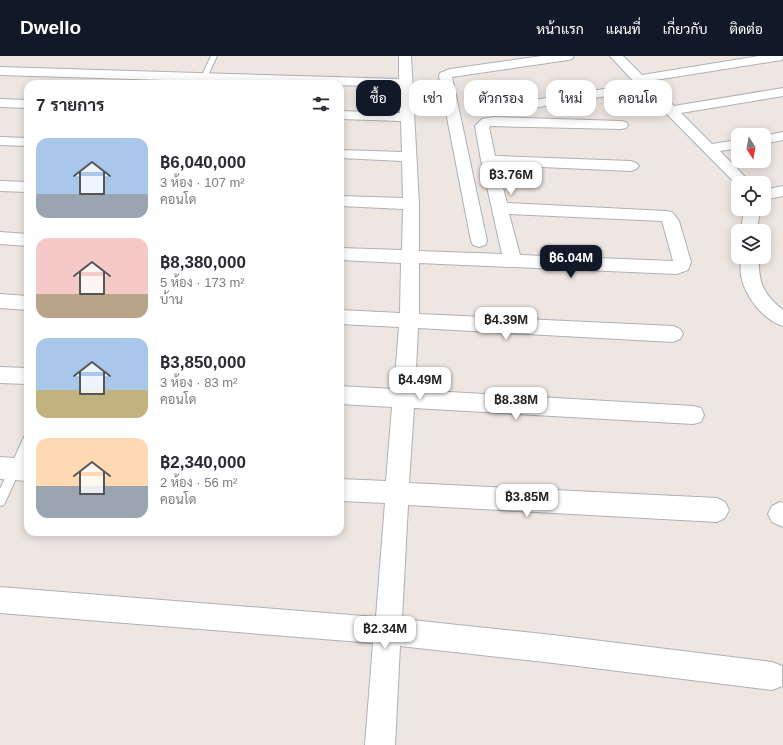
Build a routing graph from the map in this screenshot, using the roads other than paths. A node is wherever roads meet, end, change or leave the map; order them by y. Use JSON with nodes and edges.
{"nodes":[{"id":1,"x":214,"y":56,"type":"edge"},
{"id":2,"x":405,"y":56,"type":"edge"},
{"id":3,"x":568,"y":56,"type":"edge"},
{"id":4,"x":616,"y":56,"type":"edge"},
{"id":5,"x":782,"y":56,"type":"edge"},
{"id":6,"x":1,"y":64,"type":"edge"},
{"id":7,"x":202,"y":80,"type":"edge"},
{"id":8,"x":640,"y":80,"type":"edge"},
{"id":9,"x":653,"y":80,"type":"edge"},
{"id":10,"x":344,"y":82,"type":"edge"},
{"id":11,"x":406,"y":83,"type":"junction"},
{"id":12,"x":604,"y":90,"type":"edge"},
{"id":13,"x":783,"y":92,"type":"edge"},
{"id":14,"x":0,"y":103,"type":"edge"},
{"id":15,"x":538,"y":103,"type":"edge"},
{"id":16,"x":24,"y":104,"type":"edge"},
{"id":17,"x":672,"y":111,"type":"edge"},
{"id":18,"x":672,"y":113,"type":"edge"},
{"id":19,"x":344,"y":115,"type":"edge"},
{"id":20,"x":407,"y":118,"type":"junction"},
{"id":21,"x":621,"y":125,"type":"dead end"},
{"id":22,"x":783,"y":136,"type":"edge"},
{"id":23,"x":771,"y":139,"type":"edge"},
{"id":24,"x":0,"y":141,"type":"edge"},
{"id":25,"x":24,"y":142,"type":"edge"},
{"id":26,"x":731,"y":145,"type":"edge"},
{"id":27,"x":708,"y":149,"type":"junction"},
{"id":28,"x":344,"y":154,"type":"edge"},
{"id":29,"x":409,"y":157,"type":"junction"},
{"id":30,"x":488,"y":160,"type":"junction"},
{"id":31,"x":631,"y":166,"type":"dead end"},
{"id":32,"x":736,"y":176,"type":"edge"},
{"id":33,"x":0,"y":186,"type":"edge"},
{"id":34,"x":24,"y":187,"type":"edge"},
{"id":35,"x":783,"y":191,"type":"edge"},
{"id":36,"x":771,"y":194,"type":"edge"},
{"id":37,"x":344,"y":201,"type":"edge"},
{"id":38,"x":411,"y":204,"type":"junction"},
{"id":39,"x":500,"y":208,"type":"junction"},
{"id":40,"x":0,"y":238,"type":"edge"},
{"id":41,"x":24,"y":240,"type":"edge"},
{"id":42,"x":479,"y":241,"type":"dead end"},
{"id":43,"x":344,"y":254,"type":"edge"},
{"id":44,"x":411,"y":258,"type":"junction"},
{"id":45,"x":513,"y":262,"type":"junction"},
{"id":46,"x":750,"y":264,"type":"edge"},
{"id":47,"x":0,"y":301,"type":"edge"},
{"id":48,"x":24,"y":303,"type":"edge"},
{"id":49,"x":344,"y":317,"type":"edge"},
{"id":50,"x":783,"y":319,"type":"edge"},
{"id":51,"x":409,"y":320,"type":"junction"},
{"id":52,"x":673,"y":334,"type":"dead end"},
{"id":53,"x":0,"y":375,"type":"edge"},
{"id":54,"x":24,"y":376,"type":"edge"},
{"id":55,"x":344,"y":395,"type":"edge"},
{"id":56,"x":404,"y":398,"type":"junction"},
{"id":57,"x":693,"y":415,"type":"dead end"},
{"id":58,"x":24,"y":448,"type":"edge"},
{"id":59,"x":14,"y":469,"type":"edge"},
{"id":60,"x":344,"y":490,"type":"edge"},
{"id":61,"x":396,"y":494,"type":"junction"},
{"id":62,"x":0,"y":501,"type":"edge"},
{"id":63,"x":717,"y":510,"type":"dead end"},
{"id":64,"x":0,"y":600,"type":"edge"},
{"id":65,"x":387,"y":631,"type":"junction"},
{"id":66,"x":772,"y":676,"type":"dead end"},
{"id":67,"x":380,"y":745,"type":"edge"}],
"edges":[{"from":1,"to":7,"type":"lane"},
{"from":2,"to":11,"type":"street"},
{"from":3,"to":42,"type":"street"},
{"from":4,"to":8,"type":"street"},
{"from":5,"to":9,"type":"street"},
{"from":6,"to":7,"type":"street"},
{"from":10,"to":11,"type":"street"},
{"from":11,"to":20,"type":"street"},
{"from":12,"to":15,"type":"street"},
{"from":13,"to":17,"type":"street"},
{"from":14,"to":16,"type":"street"},
{"from":18,"to":27,"type":"street"},
{"from":19,"to":20,"type":"street"},
{"from":20,"to":29,"type":"street"},
{"from":21,"to":30,"type":"street"},
{"from":22,"to":23,"type":"street"},
{"from":24,"to":25,"type":"street"},
{"from":26,"to":27,"type":"street"},
{"from":27,"to":32,"type":"street"},
{"from":28,"to":29,"type":"street"},
{"from":29,"to":38,"type":"street"},
{"from":30,"to":31,"type":"street"},
{"from":30,"to":39,"type":"street"},
{"from":33,"to":34,"type":"street"},
{"from":35,"to":36,"type":"street"},
{"from":37,"to":38,"type":"street"},
{"from":38,"to":44,"type":"street"},
{"from":39,"to":45,"type":"street"},
{"from":39,"to":45,"type":"street"},
{"from":40,"to":41,"type":"street"},
{"from":43,"to":44,"type":"street"},
{"from":44,"to":45,"type":"street"},
{"from":44,"to":51,"type":"street"},
{"from":46,"to":50,"type":"street"},
{"from":47,"to":48,"type":"street"},
{"from":49,"to":51,"type":"street"},
{"from":51,"to":52,"type":"street"},
{"from":51,"to":56,"type":"street"},
{"from":53,"to":54,"type":"street"},
{"from":55,"to":56,"type":"street"},
{"from":56,"to":57,"type":"street"},
{"from":56,"to":61,"type":"street"},
{"from":58,"to":59,"type":"lane"},
{"from":59,"to":62,"type":"lane"},
{"from":60,"to":61,"type":"street"},
{"from":61,"to":63,"type":"street"},
{"from":61,"to":65,"type":"street"},
{"from":64,"to":65,"type":"street"},
{"from":65,"to":66,"type":"street"},
{"from":65,"to":67,"type":"street"}]}
